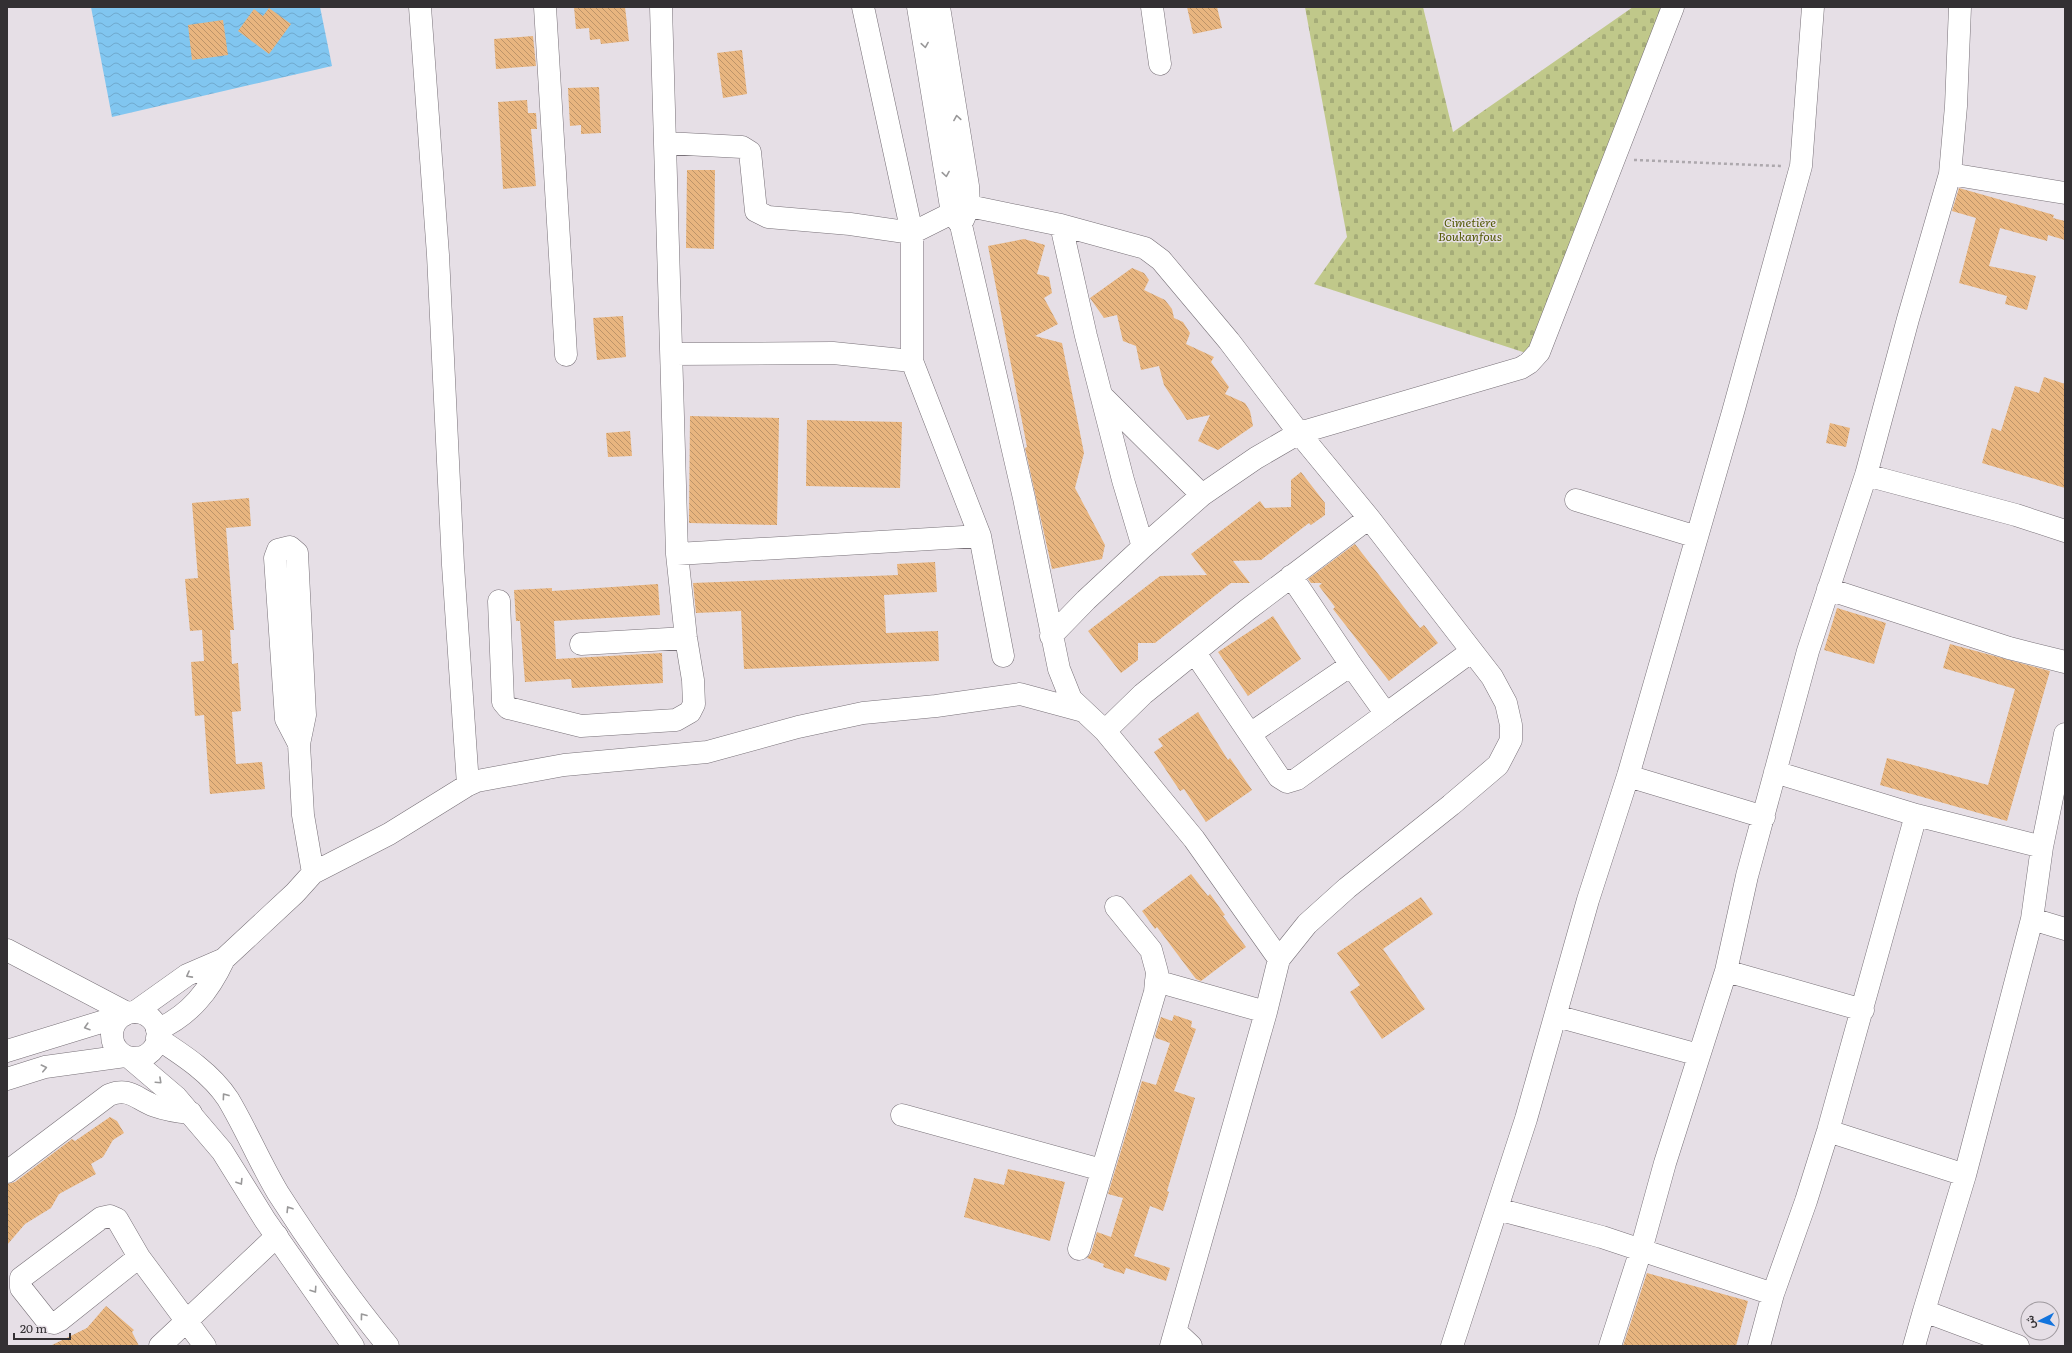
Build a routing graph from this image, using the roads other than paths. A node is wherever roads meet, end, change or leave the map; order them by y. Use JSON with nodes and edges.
{"nodes":[{"id":1,"x":420,"y":7,"type":"edge"},
{"id":2,"x":545,"y":7,"type":"edge"},
{"id":3,"x":661,"y":7,"type":"edge"},
{"id":4,"x":863,"y":7,"type":"edge"},
{"id":5,"x":918,"y":7,"type":"edge"},
{"id":6,"x":940,"y":7,"type":"edge"},
{"id":7,"x":1152,"y":7,"type":"edge"},
{"id":8,"x":1673,"y":7,"type":"edge"},
{"id":9,"x":1812,"y":7,"type":"edge"},
{"id":10,"x":1960,"y":7,"type":"edge"},
{"id":11,"x":1160,"y":64,"type":"dead end"},
{"id":12,"x":666,"y":143,"type":"junction"},
{"id":13,"x":1950,"y":174,"type":"junction"},
{"id":14,"x":2065,"y":193,"type":"edge"},
{"id":15,"x":961,"y":215,"type":"junction"},
{"id":16,"x":1061,"y":225,"type":"junction"},
{"id":17,"x":912,"y":233,"type":"junction"},
{"id":18,"x":672,"y":354,"type":"junction"},
{"id":19,"x":566,"y":355,"type":"dead end"},
{"id":20,"x":912,"y":361,"type":"junction"},
{"id":21,"x":1101,"y":395,"type":"junction"},
{"id":22,"x":1299,"y":433,"type":"junction"},
{"id":23,"x":1866,"y":475,"type":"junction"},
{"id":24,"x":1202,"y":495,"type":"junction"},
{"id":25,"x":1576,"y":500,"type":"dead end"},
{"id":26,"x":1369,"y":518,"type":"junction"},
{"id":27,"x":2065,"y":531,"type":"edge"},
{"id":28,"x":980,"y":536,"type":"junction"},
{"id":29,"x":1697,"y":537,"type":"junction"},
{"id":30,"x":1143,"y":547,"type":"junction"},
{"id":31,"x":677,"y":554,"type":"junction"},
{"id":32,"x":1291,"y":576,"type":"junction"},
{"id":33,"x":1828,"y":589,"type":"junction"},
{"id":34,"x":499,"y":601,"type":"dead end"},
{"id":35,"x":1051,"y":636,"type":"junction"},
{"id":36,"x":686,"y":638,"type":"junction"},
{"id":37,"x":580,"y":644,"type":"dead end"},
{"id":38,"x":1472,"y":651,"type":"junction"},
{"id":39,"x":1195,"y":653,"type":"junction"},
{"id":40,"x":1003,"y":656,"type":"dead end"},
{"id":41,"x":2065,"y":662,"type":"edge"},
{"id":42,"x":1351,"y":665,"type":"junction"},
{"id":43,"x":1083,"y":711,"type":"junction"},
{"id":44,"x":1386,"y":714,"type":"junction"},
{"id":45,"x":1105,"y":730,"type":"junction"},
{"id":46,"x":1250,"y":734,"type":"junction"},
{"id":47,"x":2065,"y":734,"type":"edge"},
{"id":48,"x":299,"y":744,"type":"junction"},
{"id":49,"x":1775,"y":772,"type":"junction"},
{"id":50,"x":1628,"y":776,"type":"junction"},
{"id":51,"x":468,"y":785,"type":"junction"},
{"id":52,"x":1916,"y":815,"type":"junction"},
{"id":53,"x":1764,"y":817,"type":"junction"},
{"id":54,"x":2042,"y":847,"type":"junction"},
{"id":55,"x":313,"y":873,"type":"junction"},
{"id":56,"x":1116,"y":907,"type":"dead end"},
{"id":57,"x":2032,"y":919,"type":"junction"},
{"id":58,"x":2065,"y":929,"type":"edge"},
{"id":59,"x":7,"y":950,"type":"edge"},
{"id":60,"x":224,"y":959,"type":"junction"},
{"id":61,"x":1280,"y":959,"type":"junction"},
{"id":62,"x":1726,"y":971,"type":"junction"},
{"id":63,"x":1156,"y":981,"type":"junction"},
{"id":64,"x":1863,"y":1010,"type":"junction"},
{"id":65,"x":1266,"y":1012,"type":"junction"},
{"id":66,"x":129,"y":1013,"type":"junction"},
{"id":67,"x":1556,"y":1016,"type":"junction"},
{"id":68,"x":157,"y":1034,"type":"junction"},
{"id":69,"x":7,"y":1050,"type":"edge"},
{"id":70,"x":1699,"y":1055,"type":"junction"},
{"id":71,"x":127,"y":1056,"type":"junction"},
{"id":72,"x":7,"y":1079,"type":"edge"},
{"id":73,"x":191,"y":1113,"type":"junction"},
{"id":74,"x":902,"y":1115,"type":"dead end"},
{"id":75,"x":1828,"y":1131,"type":"junction"},
{"id":76,"x":1102,"y":1170,"type":"junction"},
{"id":77,"x":7,"y":1172,"type":"edge"},
{"id":78,"x":1965,"y":1175,"type":"junction"},
{"id":79,"x":1497,"y":1209,"type":"junction"},
{"id":80,"x":277,"y":1236,"type":"junction"},
{"id":81,"x":1079,"y":1249,"type":"dead end"},
{"id":82,"x":1641,"y":1250,"type":"junction"},
{"id":83,"x":139,"y":1257,"type":"junction"},
{"id":84,"x":1774,"y":1294,"type":"junction"},
{"id":85,"x":1924,"y":1311,"type":"junction"},
{"id":86,"x":186,"y":1321,"type":"junction"},
{"id":87,"x":1173,"y":1339,"type":"edge"},
{"id":88,"x":160,"y":1346,"type":"edge"},
{"id":89,"x":205,"y":1346,"type":"edge"},
{"id":90,"x":353,"y":1346,"type":"edge"},
{"id":91,"x":388,"y":1346,"type":"edge"},
{"id":92,"x":1191,"y":1346,"type":"edge"},
{"id":93,"x":1452,"y":1346,"type":"edge"},
{"id":94,"x":1610,"y":1346,"type":"edge"},
{"id":95,"x":1759,"y":1346,"type":"edge"},
{"id":96,"x":1914,"y":1346,"type":"edge"},
{"id":97,"x":2018,"y":1346,"type":"edge"}],
"edges":[{"from":1,"to":51,"type":"street"},
{"from":2,"to":19,"type":"street"},
{"from":3,"to":12,"type":"street"},
{"from":4,"to":17,"type":"street"},
{"from":5,"to":15,"type":"street","one_way":true},
{"from":15,"to":6,"type":"street","one_way":true},
{"from":7,"to":11,"type":"street"},
{"from":8,"to":22,"type":"street"},
{"from":9,"to":29,"type":"street"},
{"from":10,"to":13,"type":"street"},
{"from":12,"to":17,"type":"street"},
{"from":12,"to":18,"type":"street"},
{"from":13,"to":14,"type":"street"},
{"from":13,"to":23,"type":"street"},
{"from":15,"to":16,"type":"street"},
{"from":15,"to":17,"type":"street"},
{"from":15,"to":35,"type":"street"},
{"from":16,"to":21,"type":"street"},
{"from":16,"to":22,"type":"street"},
{"from":17,"to":20,"type":"street"},
{"from":18,"to":20,"type":"street"},
{"from":18,"to":31,"type":"street"},
{"from":20,"to":28,"type":"street"},
{"from":21,"to":24,"type":"street"},
{"from":21,"to":30,"type":"street"},
{"from":22,"to":24,"type":"street"},
{"from":22,"to":26,"type":"street"},
{"from":23,"to":27,"type":"street"},
{"from":23,"to":33,"type":"street"},
{"from":24,"to":30,"type":"street"},
{"from":25,"to":29,"type":"street"},
{"from":26,"to":32,"type":"street"},
{"from":26,"to":38,"type":"street"},
{"from":28,"to":31,"type":"street"},
{"from":28,"to":40,"type":"street"},
{"from":29,"to":50,"type":"street"},
{"from":30,"to":35,"type":"street"},
{"from":31,"to":36,"type":"street"},
{"from":32,"to":39,"type":"street"},
{"from":32,"to":42,"type":"street"},
{"from":33,"to":41,"type":"street"},
{"from":33,"to":49,"type":"street"},
{"from":34,"to":36,"type":"street"},
{"from":35,"to":43,"type":"street"},
{"from":36,"to":37,"type":"street"},
{"from":38,"to":44,"type":"street"},
{"from":38,"to":61,"type":"street"},
{"from":39,"to":45,"type":"street"},
{"from":39,"to":46,"type":"street"},
{"from":42,"to":44,"type":"street"},
{"from":42,"to":46,"type":"street"},
{"from":43,"to":45,"type":"street"},
{"from":43,"to":51,"type":"street"},
{"from":44,"to":46,"type":"street"},
{"from":45,"to":61,"type":"street"},
{"from":47,"to":54,"type":"street"},
{"from":48,"to":48,"type":"street"},
{"from":48,"to":55,"type":"street"},
{"from":49,"to":52,"type":"street"},
{"from":49,"to":53,"type":"street"},
{"from":50,"to":53,"type":"street"},
{"from":50,"to":67,"type":"street"},
{"from":51,"to":55,"type":"street"},
{"from":52,"to":54,"type":"street"},
{"from":52,"to":64,"type":"street"},
{"from":53,"to":62,"type":"street"},
{"from":54,"to":57,"type":"street"},
{"from":55,"to":60,"type":"street"},
{"from":56,"to":63,"type":"street"},
{"from":57,"to":58,"type":"street"},
{"from":57,"to":78,"type":"street"},
{"from":59,"to":66,"type":"street"},
{"from":60,"to":66,"type":"street","one_way":true},
{"from":60,"to":68,"type":"street"},
{"from":61,"to":65,"type":"street"},
{"from":62,"to":64,"type":"street"},
{"from":62,"to":70,"type":"street"},
{"from":63,"to":65,"type":"street"},
{"from":63,"to":76,"type":"street"},
{"from":64,"to":75,"type":"street"},
{"from":65,"to":87,"type":"street"},
{"from":66,"to":68,"type":"street"},
{"from":66,"to":69,"type":"street","one_way":true},
{"from":66,"to":71,"type":"street"},
{"from":67,"to":70,"type":"street"},
{"from":67,"to":79,"type":"street"},
{"from":68,"to":71,"type":"street"},
{"from":91,"to":68,"type":"street","one_way":true},
{"from":70,"to":82,"type":"street"},
{"from":72,"to":71,"type":"street","one_way":true},
{"from":71,"to":73,"type":"street","one_way":true},
{"from":73,"to":77,"type":"street"},
{"from":73,"to":80,"type":"street","one_way":true},
{"from":74,"to":76,"type":"street"},
{"from":75,"to":78,"type":"street"},
{"from":75,"to":84,"type":"street"},
{"from":76,"to":81,"type":"street"},
{"from":78,"to":85,"type":"street"},
{"from":79,"to":82,"type":"street"},
{"from":79,"to":93,"type":"street"},
{"from":80,"to":86,"type":"street"},
{"from":80,"to":90,"type":"street","one_way":true},
{"from":82,"to":84,"type":"street"},
{"from":82,"to":94,"type":"street"},
{"from":83,"to":83,"type":"street"},
{"from":83,"to":86,"type":"street"},
{"from":84,"to":95,"type":"street"},
{"from":85,"to":96,"type":"street"},
{"from":85,"to":97,"type":"street"},
{"from":86,"to":88,"type":"street"},
{"from":86,"to":89,"type":"street"},
{"from":87,"to":92,"type":"street"}]}
